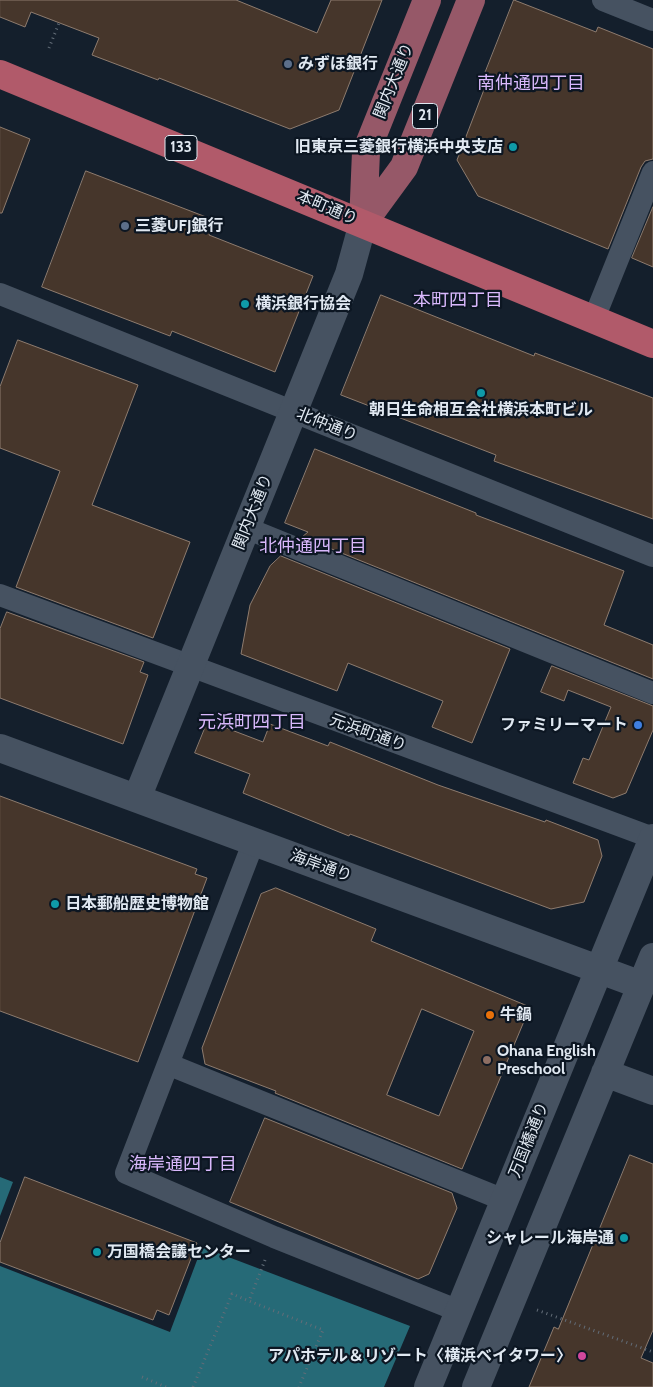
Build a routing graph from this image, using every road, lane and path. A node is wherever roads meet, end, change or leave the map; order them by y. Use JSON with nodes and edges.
{"nodes":[{"id":1,"x":427,"y":0,"type":"edge"},
{"id":2,"x":471,"y":0,"type":"edge"},
{"id":3,"x":603,"y":0,"type":"edge"},
{"id":4,"x":653,"y":20,"type":"edge"},
{"id":5,"x":59,"y":23,"type":"dead end"},
{"id":6,"x":49,"y":48,"type":"dead end"},
{"id":7,"x":0,"y":74,"type":"edge"},
{"id":8,"x":653,"y":172,"type":"edge"},
{"id":9,"x":363,"y":223,"type":"junction"},
{"id":10,"x":0,"y":294,"type":"edge"},
{"id":11,"x":593,"y":321,"type":"junction"},
{"id":12,"x":653,"y":344,"type":"edge"},
{"id":13,"x":293,"y":412,"type":"junction"},
{"id":14,"x":246,"y":528,"type":"junction"},
{"id":15,"x":653,"y":556,"type":"edge"},
{"id":16,"x":0,"y":595,"type":"edge"},
{"id":17,"x":190,"y":666,"type":"junction"},
{"id":18,"x":653,"y":693,"type":"edge"},
{"id":19,"x":0,"y":748,"type":"edge"},
{"id":20,"x":137,"y":798,"type":"junction"},
{"id":21,"x":653,"y":838,"type":"edge"},
{"id":22,"x":254,"y":842,"type":"junction"},
{"id":23,"x":653,"y":957,"type":"edge"},
{"id":24,"x":599,"y":969,"type":"junction"},
{"id":25,"x":641,"y":985,"type":"junction"},
{"id":26,"x":170,"y":1065,"type":"junction"},
{"id":27,"x":605,"y":1073,"type":"junction"},
{"id":28,"x":653,"y":1091,"type":"edge"},
{"id":29,"x":504,"y":1200,"type":"junction"},
{"id":30,"x":274,"y":1237,"type":"junction"},
{"id":31,"x":249,"y":1301,"type":"junction"},
{"id":32,"x":537,"y":1309,"type":"dead end"},
{"id":33,"x":459,"y":1311,"type":"junction"},
{"id":34,"x":653,"y":1352,"type":"edge"},
{"id":35,"x":142,"y":1377,"type":"dead end"},
{"id":36,"x":166,"y":1387,"type":"edge"},
{"id":37,"x":193,"y":1387,"type":"edge"},
{"id":38,"x":299,"y":1387,"type":"edge"},
{"id":39,"x":428,"y":1387,"type":"edge"},
{"id":40,"x":476,"y":1387,"type":"edge"}],
"edges":[{"from":1,"to":9,"type":"main road","name":"関内大通り"},
{"from":2,"to":9,"type":"main road","name":"関内大通り","number":"21"},
{"from":3,"to":4,"type":"street"},
{"from":5,"to":6,"type":"path"},
{"from":7,"to":9,"type":"highway","name":"本町通り","number":"133"},
{"from":8,"to":11,"type":"street"},
{"from":9,"to":11,"type":"highway","name":"本町通り","number":"133"},
{"from":9,"to":13,"type":"street","name":"関内大通り"},
{"from":10,"to":13,"type":"street","name":"北仲通り"},
{"from":11,"to":12,"type":"highway","name":"本町通り","number":"133"},
{"from":13,"to":14,"type":"street","name":"関内大通り"},
{"from":13,"to":15,"type":"street","name":"北仲通り"},
{"from":14,"to":17,"type":"street","name":"関内大通り"},
{"from":14,"to":18,"type":"street"},
{"from":16,"to":17,"type":"street","name":"元浜町通り"},
{"from":17,"to":20,"type":"street","name":"関内大通り"},
{"from":17,"to":21,"type":"street","name":"元浜町通り"},
{"from":19,"to":20,"type":"street","name":"海岸通り"},
{"from":20,"to":22,"type":"street","name":"海岸通り"},
{"from":21,"to":24,"type":"street","name":"万国橋通り"},
{"from":22,"to":24,"type":"street","name":"海岸通り"},
{"from":22,"to":26,"type":"street"},
{"from":23,"to":25,"type":"street"},
{"from":24,"to":25,"type":"street","name":"海岸通り"},
{"from":24,"to":29,"type":"street","name":"万国橋通り"},
{"from":25,"to":27,"type":"street"},
{"from":26,"to":29,"type":"street"},
{"from":26,"to":30,"type":"street"},
{"from":27,"to":28,"type":"street"},
{"from":27,"to":40,"type":"street"},
{"from":29,"to":33,"type":"street","name":"万国橋通り"},
{"from":30,"to":31,"type":"path"},
{"from":30,"to":33,"type":"street"},
{"from":31,"to":37,"type":"path"},
{"from":31,"to":38,"type":"path"},
{"from":32,"to":34,"type":"path"},
{"from":33,"to":39,"type":"street","name":"万国橋通り"},
{"from":35,"to":36,"type":"path"}]}
